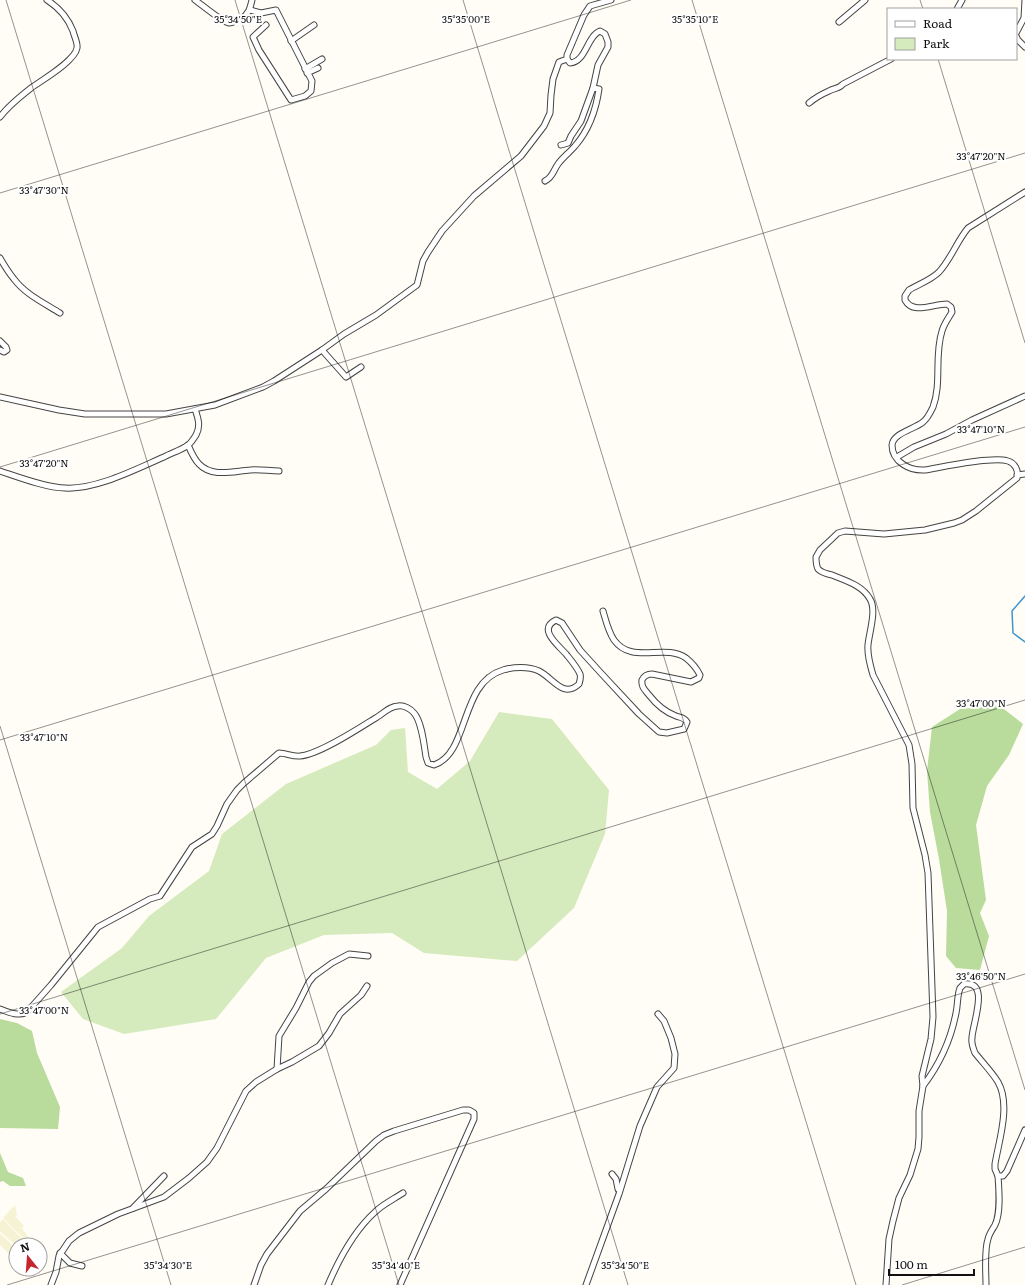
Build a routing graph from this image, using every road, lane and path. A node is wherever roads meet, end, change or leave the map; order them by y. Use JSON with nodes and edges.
{"nodes":[{"id":1,"x":47,"y":0,"type":"edge"},
{"id":2,"x":195,"y":0,"type":"edge"},
{"id":3,"x":252,"y":0,"type":"edge"},
{"id":4,"x":590,"y":0,"type":"edge"},
{"id":5,"x":611,"y":0,"type":"edge"},
{"id":6,"x":865,"y":0,"type":"edge"},
{"id":7,"x":1024,"y":0,"type":"edge"},
{"id":8,"x":590,"y":6,"type":"junction"},
{"id":9,"x":250,"y":10,"type":"junction"},
{"id":10,"x":839,"y":22,"type":"dead end"},
{"id":11,"x":266,"y":25,"type":"dead end"},
{"id":12,"x":314,"y":26,"type":"dead end"},
{"id":13,"x":1017,"y":30,"type":"edge"},
{"id":14,"x":1017,"y":38,"type":"edge"},
{"id":15,"x":291,"y":41,"type":"junction"},
{"id":16,"x":1025,"y":47,"type":"edge"},
{"id":17,"x":322,"y":59,"type":"dead end"},
{"id":18,"x":567,"y":59,"type":"junction"},
{"id":19,"x":889,"y":60,"type":"edge"},
{"id":20,"x":318,"y":68,"type":"dead end"},
{"id":21,"x":306,"y":71,"type":"junction"},
{"id":22,"x":593,"y":88,"type":"junction"},
{"id":23,"x":809,"y":103,"type":"dead end"},
{"id":24,"x":0,"y":117,"type":"edge"},
{"id":25,"x":560,"y":145,"type":"dead end"},
{"id":26,"x":545,"y":181,"type":"dead end"},
{"id":27,"x":1025,"y":192,"type":"edge"},
{"id":28,"x":0,"y":258,"type":"edge"},
{"id":29,"x":60,"y":313,"type":"dead end"},
{"id":30,"x":0,"y":342,"type":"edge"},
{"id":31,"x":0,"y":350,"type":"edge"},
{"id":32,"x":322,"y":350,"type":"junction"},
{"id":33,"x":361,"y":367,"type":"dead end"},
{"id":34,"x":1025,"y":396,"type":"edge"},
{"id":35,"x":0,"y":397,"type":"edge"},
{"id":36,"x":196,"y":409,"type":"junction"},
{"id":37,"x":188,"y":445,"type":"junction"},
{"id":38,"x":897,"y":457,"type":"junction"},
{"id":39,"x":279,"y":471,"type":"dead end"},
{"id":40,"x":0,"y":472,"type":"edge"},
{"id":41,"x":1025,"y":474,"type":"edge"},
{"id":42,"x":1017,"y":475,"type":"junction"},
{"id":43,"x":603,"y":611,"type":"dead end"},
{"id":44,"x":368,"y":956,"type":"dead end"},
{"id":45,"x":367,"y":986,"type":"dead end"},
{"id":46,"x":0,"y":1008,"type":"edge"},
{"id":47,"x":658,"y":1014,"type":"dead end"},
{"id":48,"x":277,"y":1069,"type":"junction"},
{"id":49,"x":923,"y":1086,"type":"junction"},
{"id":50,"x":1025,"y":1130,"type":"edge"},
{"id":51,"x":612,"y":1174,"type":"dead end"},
{"id":52,"x":164,"y":1176,"type":"dead end"},
{"id":53,"x":998,"y":1176,"type":"junction"},
{"id":54,"x":403,"y":1193,"type":"dead end"},
{"id":55,"x":618,"y":1194,"type":"junction"},
{"id":56,"x":132,"y":1209,"type":"junction"},
{"id":57,"x":60,"y":1253,"type":"junction"},
{"id":58,"x":82,"y":1266,"type":"dead end"},
{"id":59,"x":51,"y":1285,"type":"edge"},
{"id":60,"x":254,"y":1285,"type":"edge"},
{"id":61,"x":328,"y":1285,"type":"edge"},
{"id":62,"x":400,"y":1285,"type":"edge"},
{"id":63,"x":586,"y":1285,"type":"edge"},
{"id":64,"x":886,"y":1285,"type":"edge"},
{"id":65,"x":986,"y":1285,"type":"edge"}],
"edges":[{"from":1,"to":24,"type":"street"},
{"from":2,"to":9,"type":"street"},
{"from":3,"to":9,"type":"street"},
{"from":4,"to":8,"type":"street"},
{"from":5,"to":8,"type":"street"},
{"from":6,"to":10,"type":"street"},
{"from":7,"to":13,"type":"street"},
{"from":8,"to":18,"type":"street"},
{"from":9,"to":15,"type":"street"},
{"from":11,"to":21,"type":"street"},
{"from":12,"to":15,"type":"street"},
{"from":14,"to":16,"type":"street"},
{"from":15,"to":21,"type":"street"},
{"from":17,"to":21,"type":"street"},
{"from":18,"to":22,"type":"street"},
{"from":18,"to":32,"type":"street"},
{"from":19,"to":23,"type":"street"},
{"from":20,"to":21,"type":"street"},
{"from":22,"to":25,"type":"street"},
{"from":22,"to":26,"type":"street"},
{"from":27,"to":38,"type":"street"},
{"from":28,"to":29,"type":"street"},
{"from":30,"to":31,"type":"street"},
{"from":32,"to":33,"type":"street"},
{"from":32,"to":36,"type":"street"},
{"from":34,"to":38,"type":"street"},
{"from":35,"to":36,"type":"street"},
{"from":36,"to":37,"type":"street"},
{"from":37,"to":39,"type":"street"},
{"from":37,"to":40,"type":"street"},
{"from":38,"to":42,"type":"street"},
{"from":41,"to":42,"type":"street"},
{"from":42,"to":49,"type":"street"},
{"from":43,"to":46,"type":"street"},
{"from":44,"to":48,"type":"street"},
{"from":45,"to":48,"type":"street"},
{"from":47,"to":55,"type":"street"},
{"from":48,"to":56,"type":"street"},
{"from":49,"to":53,"type":"street"},
{"from":49,"to":64,"type":"street"},
{"from":50,"to":53,"type":"street"},
{"from":51,"to":55,"type":"street"},
{"from":52,"to":56,"type":"street"},
{"from":53,"to":65,"type":"street"},
{"from":54,"to":61,"type":"street"},
{"from":55,"to":63,"type":"street"},
{"from":56,"to":57,"type":"street"},
{"from":57,"to":58,"type":"street"},
{"from":57,"to":59,"type":"street"},
{"from":60,"to":62,"type":"street"}]}
